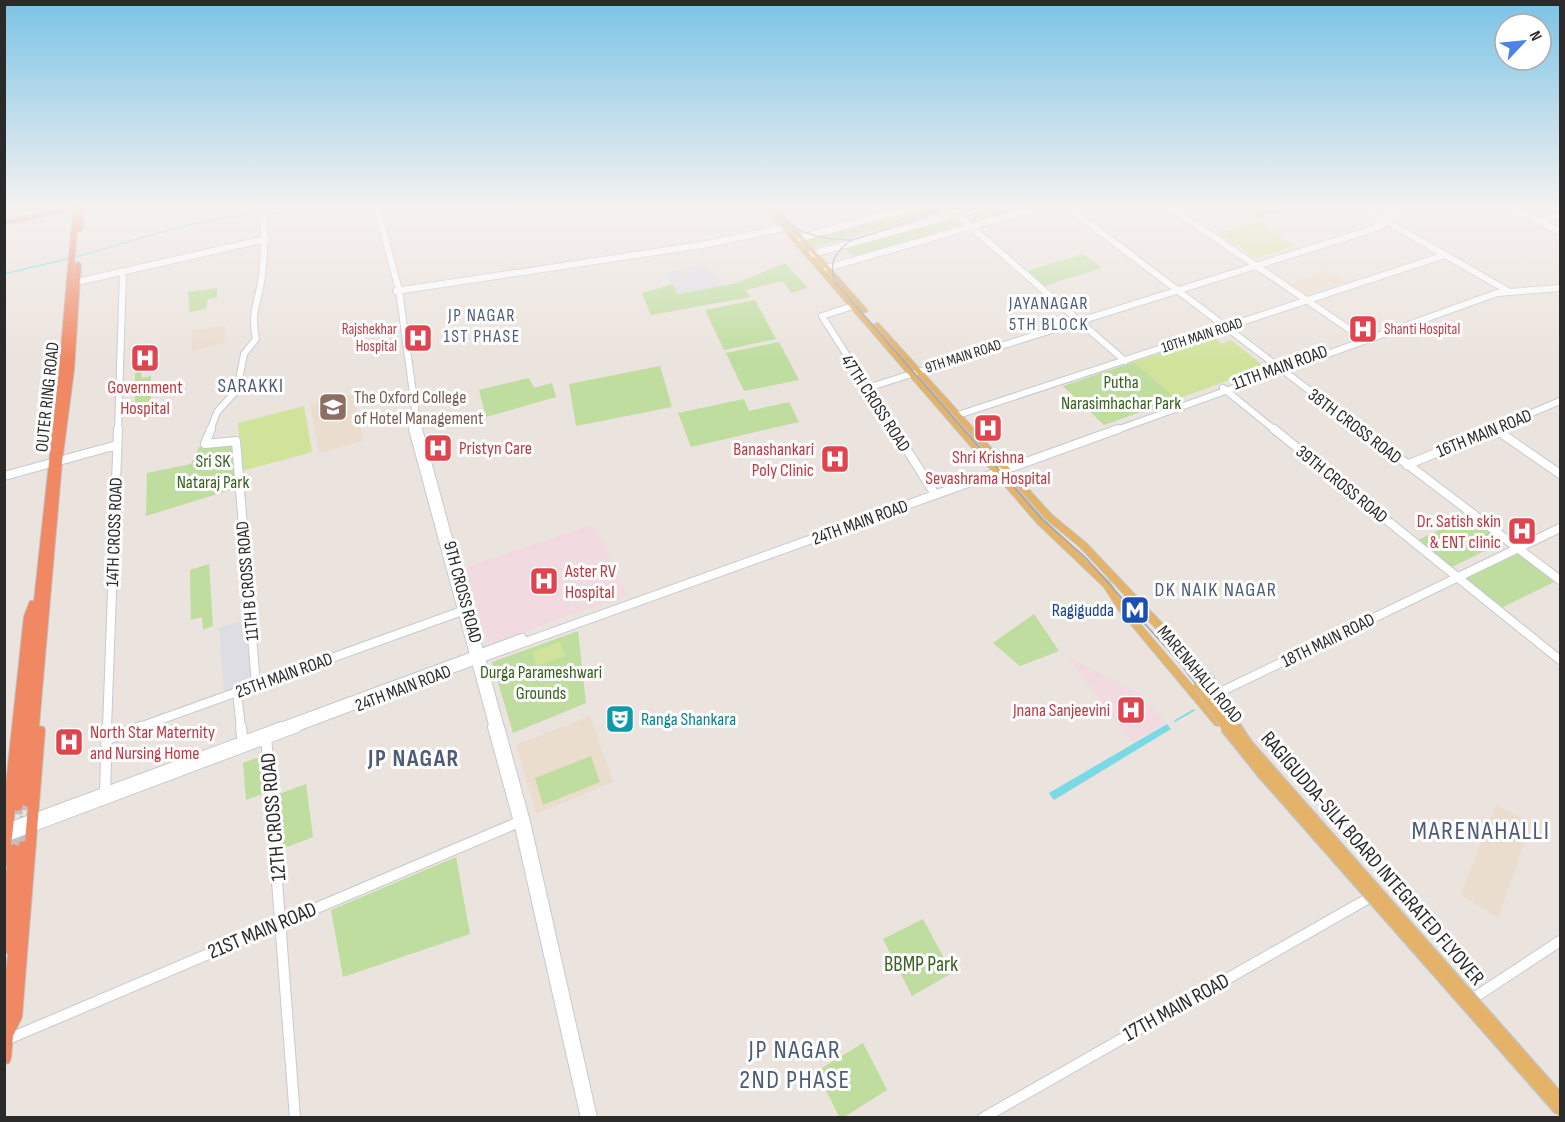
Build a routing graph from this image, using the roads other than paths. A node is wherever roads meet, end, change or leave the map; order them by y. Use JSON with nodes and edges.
{"nodes":[{"id":1,"x":76,"y":257,"type":"joint"},
{"id":2,"x":186,"y":257,"type":"edge"},
{"id":3,"x":264,"y":257,"type":"edge"},
{"id":4,"x":388,"y":257,"type":"edge"},
{"id":5,"x":618,"y":257,"type":"edge"},
{"id":6,"x":813,"y":257,"type":"edge"},
{"id":7,"x":814,"y":257,"type":"edge"},
{"id":8,"x":864,"y":257,"type":"edge"},
{"id":9,"x":1005,"y":257,"type":"edge"},
{"id":10,"x":1134,"y":257,"type":"edge"},
{"id":11,"x":1245,"y":257,"type":"edge"},
{"id":12,"x":1275,"y":257,"type":"edge"},
{"id":13,"x":1438,"y":257,"type":"edge"},
{"id":14,"x":1449,"y":257,"type":"edge"},
{"id":15,"x":1255,"y":264,"type":"junction"},
{"id":16,"x":827,"y":268,"type":"junction"},
{"id":17,"x":123,"y":272,"type":"junction"},
{"id":18,"x":77,"y":282,"type":"junction"},
{"id":19,"x":1560,"y":287,"type":"edge"},
{"id":20,"x":1174,"y":288,"type":"junction"},
{"id":21,"x":397,"y":290,"type":"junction"},
{"id":22,"x":1505,"y":290,"type":"junction"},
{"id":23,"x":1308,"y":300,"type":"junction"},
{"id":24,"x":853,"y":306,"type":"junction"},
{"id":25,"x":1076,"y":319,"type":"junction"},
{"id":26,"x":1226,"y":328,"type":"junction"},
{"id":27,"x":1365,"y":338,"type":"junction"},
{"id":28,"x":1125,"y":361,"type":"junction"},
{"id":29,"x":1280,"y":369,"type":"junction"},
{"id":30,"x":914,"y":370,"type":"junction"},
{"id":31,"x":866,"y":386,"type":"junction"},
{"id":32,"x":1224,"y":389,"type":"junction"},
{"id":33,"x":1560,"y":401,"type":"edge"},
{"id":34,"x":958,"y":415,"type":"junction"},
{"id":35,"x":1495,"y":427,"type":"junction"},
{"id":36,"x":117,"y":445,"type":"junction"},
{"id":37,"x":55,"y":463,"type":"junction"},
{"id":38,"x":1407,"y":465,"type":"junction"},
{"id":39,"x":1560,"y":468,"type":"edge"},
{"id":40,"x":1001,"y":469,"type":"junction"},
{"id":41,"x":1560,"y":474,"type":"edge"},
{"id":42,"x":4,"y":476,"type":"edge"},
{"id":43,"x":933,"y":491,"type":"junction"},
{"id":44,"x":1560,"y":523,"type":"edge"},
{"id":45,"x":1560,"y":528,"type":"edge"},
{"id":46,"x":1516,"y":547,"type":"junction"},
{"id":47,"x":1456,"y":577,"type":"junction"},
{"id":48,"x":1560,"y":580,"type":"edge"},
{"id":49,"x":1111,"y":584,"type":"junction"},
{"id":50,"x":43,"y":589,"type":"junction"},
{"id":51,"x":462,"y":611,"type":"junction"},
{"id":52,"x":477,"y":657,"type":"junction"},
{"id":53,"x":1560,"y":660,"type":"edge"},
{"id":54,"x":256,"y":685,"type":"junction"},
{"id":55,"x":1201,"y":685,"type":"junction"},
{"id":56,"x":237,"y":692,"type":"junction"},
{"id":57,"x":1217,"y":694,"type":"junction"},
{"id":58,"x":1202,"y":701,"type":"junction"},
{"id":59,"x":266,"y":736,"type":"junction"},
{"id":60,"x":107,"y":738,"type":"junction"},
{"id":61,"x":243,"y":745,"type":"junction"},
{"id":62,"x":105,"y":793,"type":"junction"},
{"id":63,"x":22,"y":804,"type":"tunnel mouth"},
{"id":64,"x":519,"y":822,"type":"junction"},
{"id":65,"x":32,"y":824,"type":"junction"},
{"id":66,"x":6,"y":833,"type":"edge"},
{"id":67,"x":4,"y":861,"type":"edge"},
{"id":68,"x":1369,"y":898,"type":"junction"},
{"id":69,"x":282,"y":923,"type":"junction"},
{"id":70,"x":1560,"y":941,"type":"edge"},
{"id":71,"x":4,"y":948,"type":"edge"},
{"id":72,"x":1469,"y":1001,"type":"junction"},
{"id":73,"x":6,"y":1038,"type":"edge"},
{"id":74,"x":4,"y":1058,"type":"edge"},
{"id":75,"x":1560,"y":1098,"type":"edge"},
{"id":76,"x":1560,"y":1111,"type":"edge"},
{"id":77,"x":295,"y":1118,"type":"edge"},
{"id":78,"x":586,"y":1118,"type":"edge"},
{"id":79,"x":592,"y":1118,"type":"edge"},
{"id":80,"x":983,"y":1118,"type":"edge"}],
"edges":[{"from":1,"to":18,"type":"highway","name":"OUTER RING ROAD"},
{"from":1,"to":37,"type":"highway","name":"OUTER RING ROAD"},
{"from":2,"to":17,"type":"street"},
{"from":3,"to":54,"type":"street","name":"11TH B CROSS ROAD"},
{"from":4,"to":21,"type":"street","name":"9TH CROSS ROAD"},
{"from":5,"to":21,"type":"street"},
{"from":6,"to":24,"type":"main road","name":"MARENAHALLI ROAD"},
{"from":7,"to":16,"type":"main road","name":"MARENAHALLI ROAD"},
{"from":8,"to":16,"type":"street"},
{"from":9,"to":25,"type":"street"},
{"from":10,"to":20,"type":"street","name":"38TH CROSS ROAD"},
{"from":11,"to":15,"type":"street"},
{"from":12,"to":15,"type":"street","name":"9TH MAIN ROAD"},
{"from":13,"to":23,"type":"street","name":"10TH MAIN ROAD"},
{"from":14,"to":22,"type":"street"},
{"from":15,"to":20,"type":"street","name":"9TH MAIN ROAD"},
{"from":15,"to":23,"type":"street"},
{"from":16,"to":30,"type":"main road","name":"MARENAHALLI ROAD"},
{"from":17,"to":18,"type":"street"},
{"from":17,"to":36,"type":"street","name":"14TH CROSS ROAD"},
{"from":18,"to":37,"type":"highway","name":"OUTER RING ROAD"},
{"from":19,"to":22,"type":"street","name":"11TH MAIN ROAD"},
{"from":20,"to":25,"type":"street","name":"9TH MAIN ROAD"},
{"from":20,"to":26,"type":"street","name":"38TH CROSS ROAD"},
{"from":21,"to":51,"type":"street","name":"9TH CROSS ROAD"},
{"from":21,"to":52,"type":"street","name":"9TH CROSS ROAD"},
{"from":22,"to":27,"type":"street","name":"11TH MAIN ROAD"},
{"from":23,"to":26,"type":"street","name":"10TH MAIN ROAD"},
{"from":23,"to":27,"type":"street"},
{"from":24,"to":30,"type":"main road","name":"MARENAHALLI ROAD"},
{"from":24,"to":31,"type":"street","name":"47TH CROSS ROAD"},
{"from":25,"to":28,"type":"street"},
{"from":25,"to":30,"type":"street","name":"9TH MAIN ROAD"},
{"from":26,"to":28,"type":"street","name":"10TH MAIN ROAD"},
{"from":26,"to":29,"type":"street","name":"38TH CROSS ROAD"},
{"from":27,"to":29,"type":"street","name":"11TH MAIN ROAD"},
{"from":28,"to":34,"type":"street","name":"10TH MAIN ROAD"},
{"from":29,"to":32,"type":"street","name":"11TH MAIN ROAD"},
{"from":29,"to":38,"type":"street","name":"38TH CROSS ROAD"},
{"from":30,"to":31,"type":"street","name":"9TH MAIN ROAD"},
{"from":30,"to":34,"type":"main road","name":"MARENAHALLI ROAD"},
{"from":30,"to":40,"type":"main road","name":"MARENAHALLI ROAD"},
{"from":31,"to":43,"type":"street","name":"47TH CROSS ROAD"},
{"from":32,"to":40,"type":"street","name":"11TH MAIN ROAD"},
{"from":32,"to":47,"type":"street","name":"39TH CROSS ROAD"},
{"from":33,"to":35,"type":"street","name":"16TH MAIN ROAD"},
{"from":34,"to":40,"type":"main road","name":"MARENAHALLI ROAD"},
{"from":35,"to":38,"type":"street","name":"16TH MAIN ROAD"},
{"from":35,"to":39,"type":"street"},
{"from":35,"to":41,"type":"street"},
{"from":36,"to":37,"type":"street"},
{"from":36,"to":60,"type":"street","name":"14TH CROSS ROAD"},
{"from":37,"to":42,"type":"street"},
{"from":37,"to":50,"type":"highway","name":"OUTER RING ROAD"},
{"from":38,"to":46,"type":"street","name":"38TH CROSS ROAD"},
{"from":40,"to":43,"type":"street","name":"24TH MAIN ROAD"},
{"from":40,"to":49,"type":"main road","name":"MARENAHALLI ROAD"},
{"from":40,"to":52,"type":"street","name":"24TH MAIN ROAD"},
{"from":43,"to":52,"type":"street","name":"24TH MAIN ROAD"},
{"from":44,"to":46,"type":"street","name":"18TH MAIN ROAD"},
{"from":45,"to":46,"type":"street","name":"18TH MAIN ROAD"},
{"from":46,"to":47,"type":"street","name":"18TH MAIN ROAD"},
{"from":46,"to":48,"type":"street","name":"38TH CROSS ROAD"},
{"from":47,"to":53,"type":"street","name":"39TH CROSS ROAD"},
{"from":47,"to":57,"type":"street","name":"18TH MAIN ROAD"},
{"from":49,"to":55,"type":"main road"},
{"from":49,"to":57,"type":"main road","name":"MARENAHALLI ROAD"},
{"from":49,"to":58,"type":"main road","name":"MARENAHALLI ROAD"},
{"from":50,"to":63,"type":"highway"},
{"from":50,"to":65,"type":"highway"},
{"from":50,"to":66,"type":"highway"},
{"from":51,"to":52,"type":"street","name":"9TH CROSS ROAD"},
{"from":51,"to":54,"type":"street","name":"25TH MAIN ROAD"},
{"from":52,"to":59,"type":"street","name":"24TH MAIN ROAD"},
{"from":52,"to":64,"type":"street","name":"9TH CROSS ROAD"},
{"from":52,"to":79,"type":"street","name":"9TH CROSS ROAD"},
{"from":54,"to":56,"type":"street","name":"25TH MAIN ROAD"},
{"from":55,"to":75,"type":"main road","name":"RAGIGUDDA-SILK BOARD INTEGRATED FLYOVER","bridge":true},
{"from":55,"to":76,"type":"main road","bridge":true},
{"from":56,"to":60,"type":"street","name":"25TH MAIN ROAD"},
{"from":56,"to":61,"type":"street"},
{"from":57,"to":58,"type":"street","name":"18TH MAIN ROAD"},
{"from":57,"to":72,"type":"main road","name":"MARENAHALLI ROAD"},
{"from":58,"to":68,"type":"main road","name":"MARENAHALLI ROAD"},
{"from":59,"to":61,"type":"street","name":"24TH MAIN ROAD"},
{"from":59,"to":69,"type":"street","name":"12TH CROSS ROAD"},
{"from":60,"to":62,"type":"street","name":"14TH CROSS ROAD"},
{"from":61,"to":62,"type":"street","name":"24TH MAIN ROAD"},
{"from":61,"to":65,"type":"street","name":"24TH MAIN ROAD"},
{"from":62,"to":65,"type":"street","name":"24TH MAIN ROAD"},
{"from":64,"to":69,"type":"street","name":"21ST MAIN ROAD"},
{"from":64,"to":78,"type":"street","name":"9TH CROSS ROAD"},
{"from":65,"to":66,"type":"street","name":"24TH MAIN ROAD"},
{"from":65,"to":73,"type":"highway"},
{"from":66,"to":67,"type":"highway"},
{"from":68,"to":72,"type":"main road","name":"MARENAHALLI ROAD"},
{"from":68,"to":80,"type":"street","name":"17TH MAIN ROAD"},
{"from":69,"to":73,"type":"street","name":"21ST MAIN ROAD"},
{"from":69,"to":77,"type":"street","name":"12TH CROSS ROAD"},
{"from":70,"to":72,"type":"street"},
{"from":71,"to":73,"type":"highway"},
{"from":72,"to":75,"type":"main road","name":"MARENAHALLI ROAD"},
{"from":72,"to":76,"type":"main road","name":"MARENAHALLI ROAD"},
{"from":73,"to":74,"type":"highway"}]}
